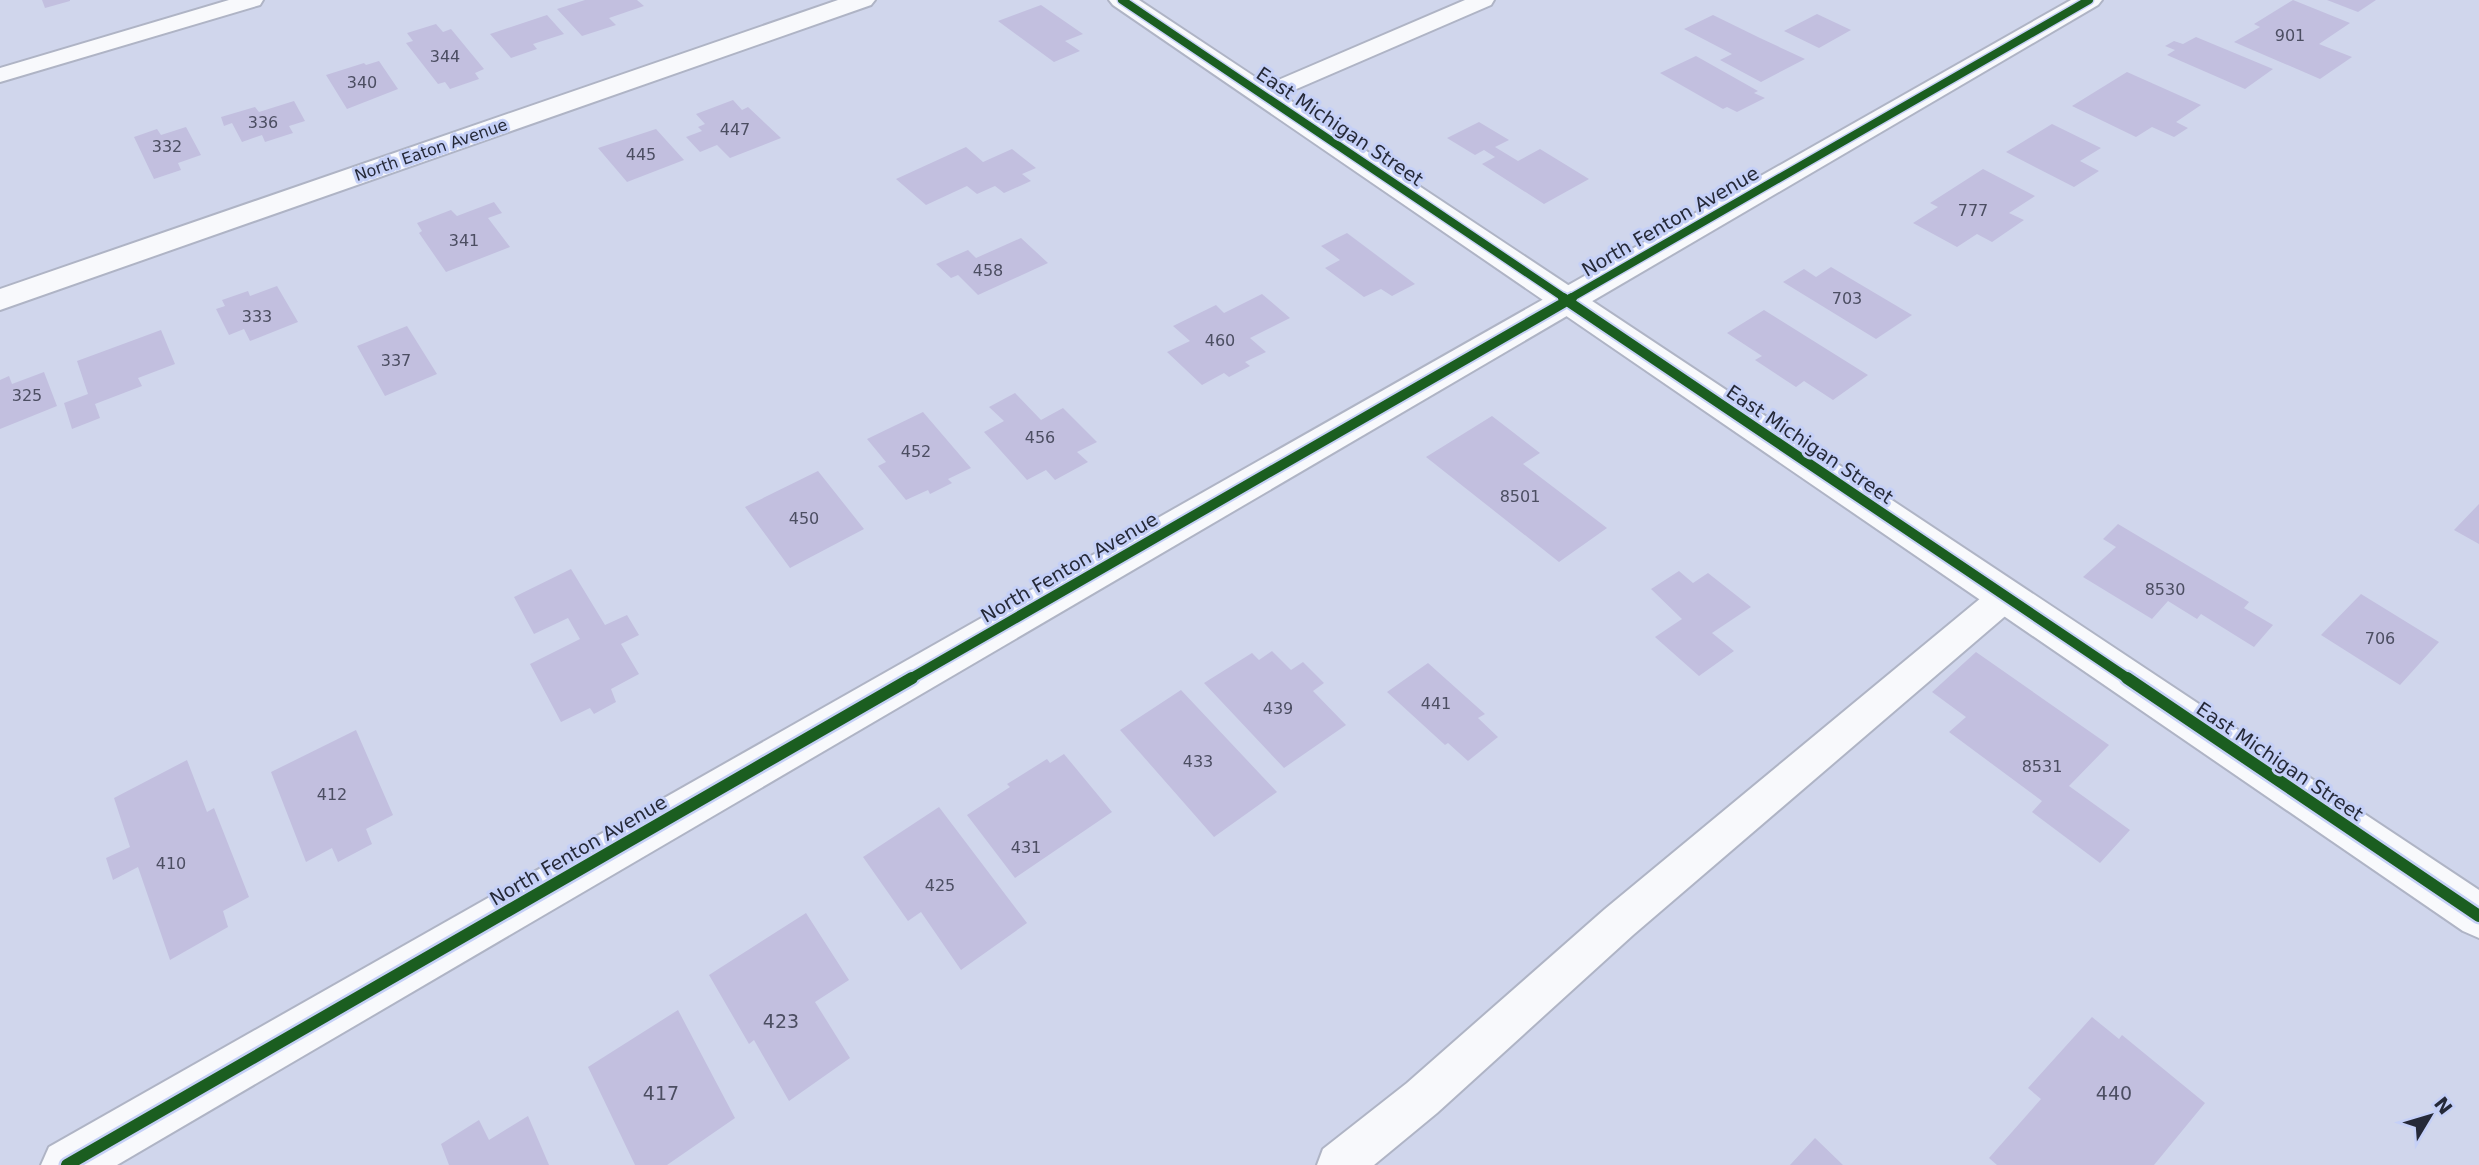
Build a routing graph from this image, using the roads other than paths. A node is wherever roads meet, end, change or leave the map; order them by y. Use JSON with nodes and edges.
{"nodes":[{"id":1,"x":252,"y":0,"type":"edge"},
{"id":2,"x":862,"y":0,"type":"edge"},
{"id":3,"x":1122,"y":0,"type":"edge"},
{"id":4,"x":1483,"y":0,"type":"edge"},
{"id":5,"x":2089,"y":0,"type":"edge"},
{"id":6,"x":0,"y":75,"type":"edge"},
{"id":7,"x":1263,"y":95,"type":"junction"},
{"id":8,"x":0,"y":300,"type":"edge"},
{"id":9,"x":1567,"y":301,"type":"junction"},
{"id":10,"x":2005,"y":597,"type":"junction"},
{"id":11,"x":2479,"y":916,"type":"edge"},
{"id":12,"x":67,"y":1165,"type":"edge"},
{"id":13,"x":1339,"y":1165,"type":"edge"}],
"edges":[{"from":1,"to":6,"type":"lane"},
{"from":2,"to":8,"type":"street","name":"North Eaton Avenue"},
{"from":3,"to":7,"type":"street","name":"East Michigan Street"},
{"from":4,"to":7,"type":"lane"},
{"from":5,"to":9,"type":"street","name":"North Fenton Avenue"},
{"from":7,"to":9,"type":"street","name":"East Michigan Street"},
{"from":9,"to":10,"type":"street","name":"East Michigan Street"},
{"from":9,"to":12,"type":"street","name":"North Fenton Avenue"},
{"from":10,"to":11,"type":"street","name":"East Michigan Street"},
{"from":10,"to":13,"type":"lane"}]}
